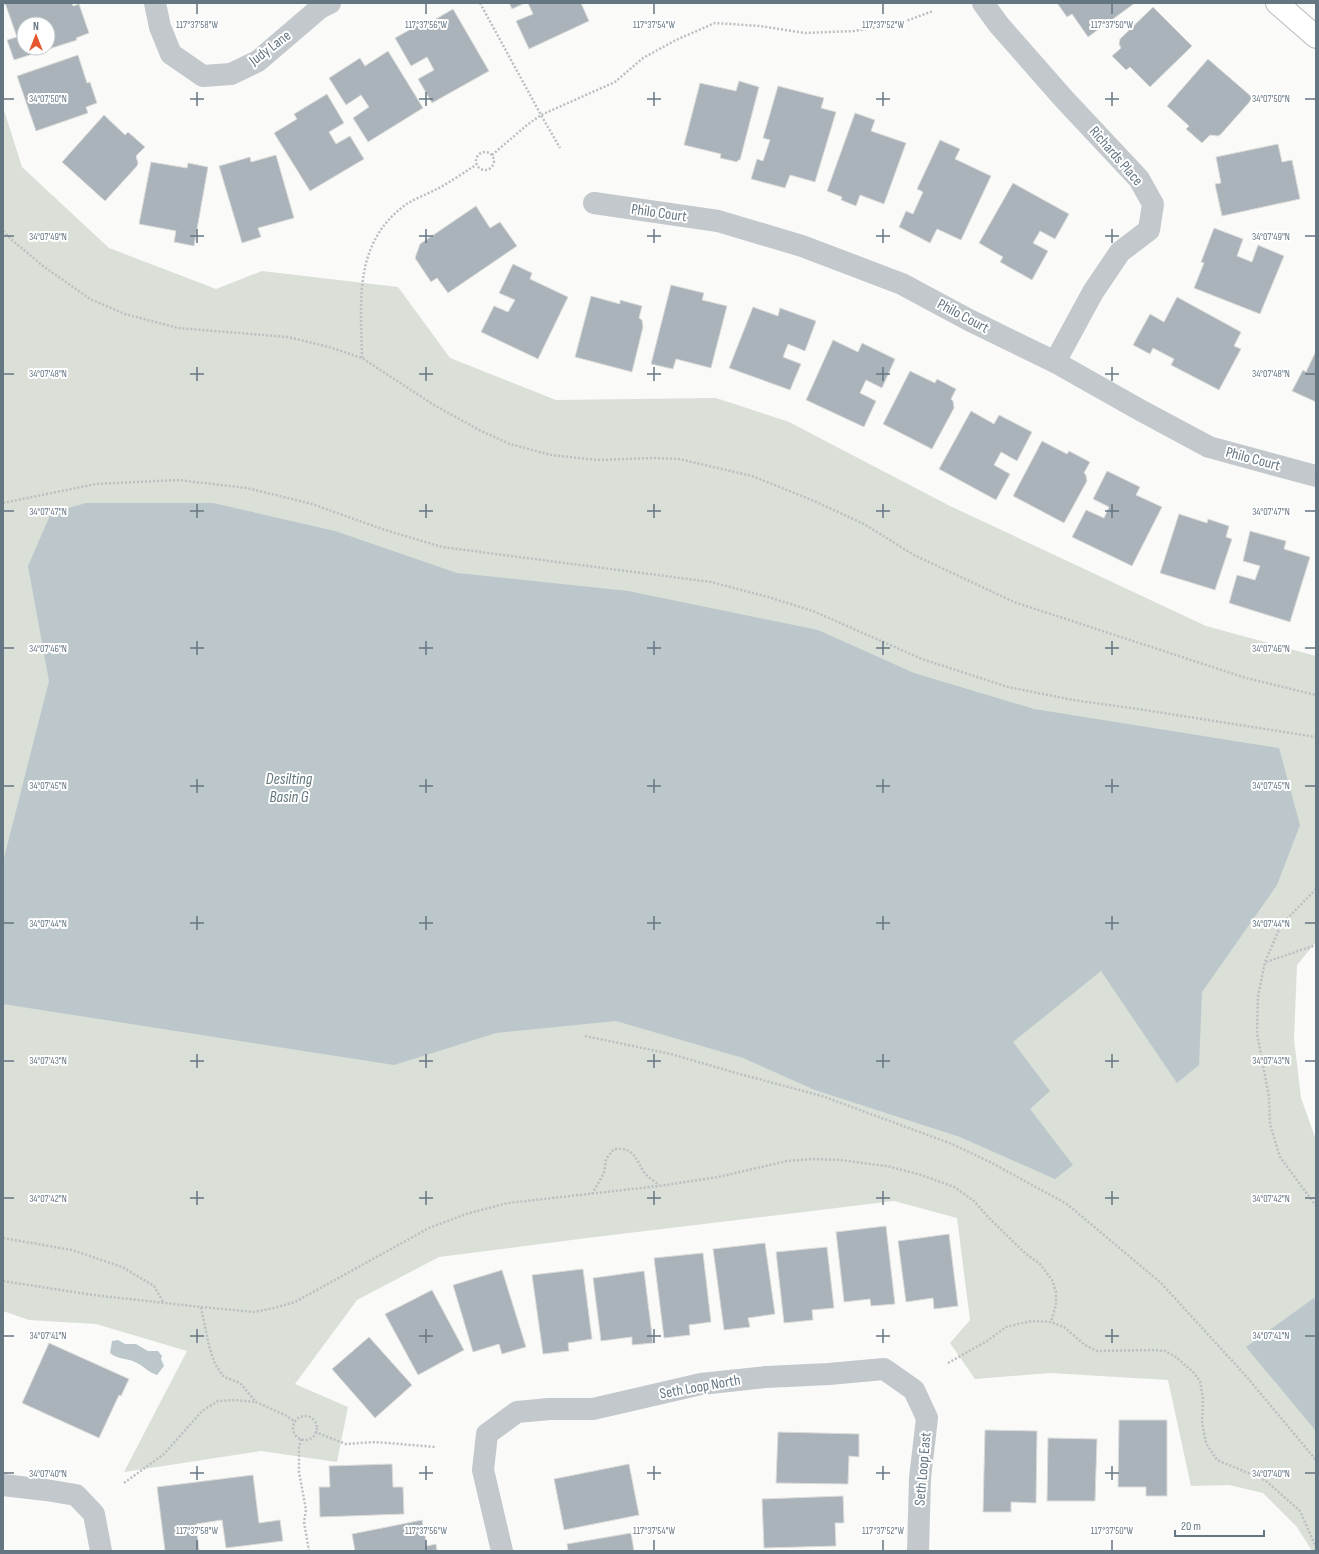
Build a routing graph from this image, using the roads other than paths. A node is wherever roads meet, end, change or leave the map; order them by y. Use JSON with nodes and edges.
{"nodes":[{"id":1,"x":155,"y":3,"type":"edge"},
{"id":2,"x":330,"y":3,"type":"edge"},
{"id":3,"x":983,"y":3,"type":"edge"},
{"id":4,"x":1277,"y":3,"type":"edge"},
{"id":5,"x":1316,"y":37,"type":"edge"},
{"id":6,"x":594,"y":203,"type":"dead end"},
{"id":7,"x":1055,"y":362,"type":"junction"},
{"id":8,"x":1316,"y":476,"type":"edge"},
{"id":9,"x":914,"y":1390,"type":"joint"},
{"id":10,"x":3,"y":1485,"type":"edge"},
{"id":11,"x":101,"y":1551,"type":"edge"},
{"id":12,"x":502,"y":1551,"type":"edge"},
{"id":13,"x":918,"y":1551,"type":"edge"}],
"edges":[{"from":1,"to":2,"type":"street","name":"Judy Lane"},
{"from":3,"to":7,"type":"street","name":"Richards Place"},
{"from":4,"to":5,"type":"street"},
{"from":6,"to":7,"type":"street","name":"Philo Court"},
{"from":7,"to":8,"type":"street","name":"Philo Court"},
{"from":9,"to":12,"type":"street","name":"Seth Loop North"},
{"from":9,"to":13,"type":"street","name":"Seth Loop East"},
{"from":10,"to":11,"type":"street"}]}
